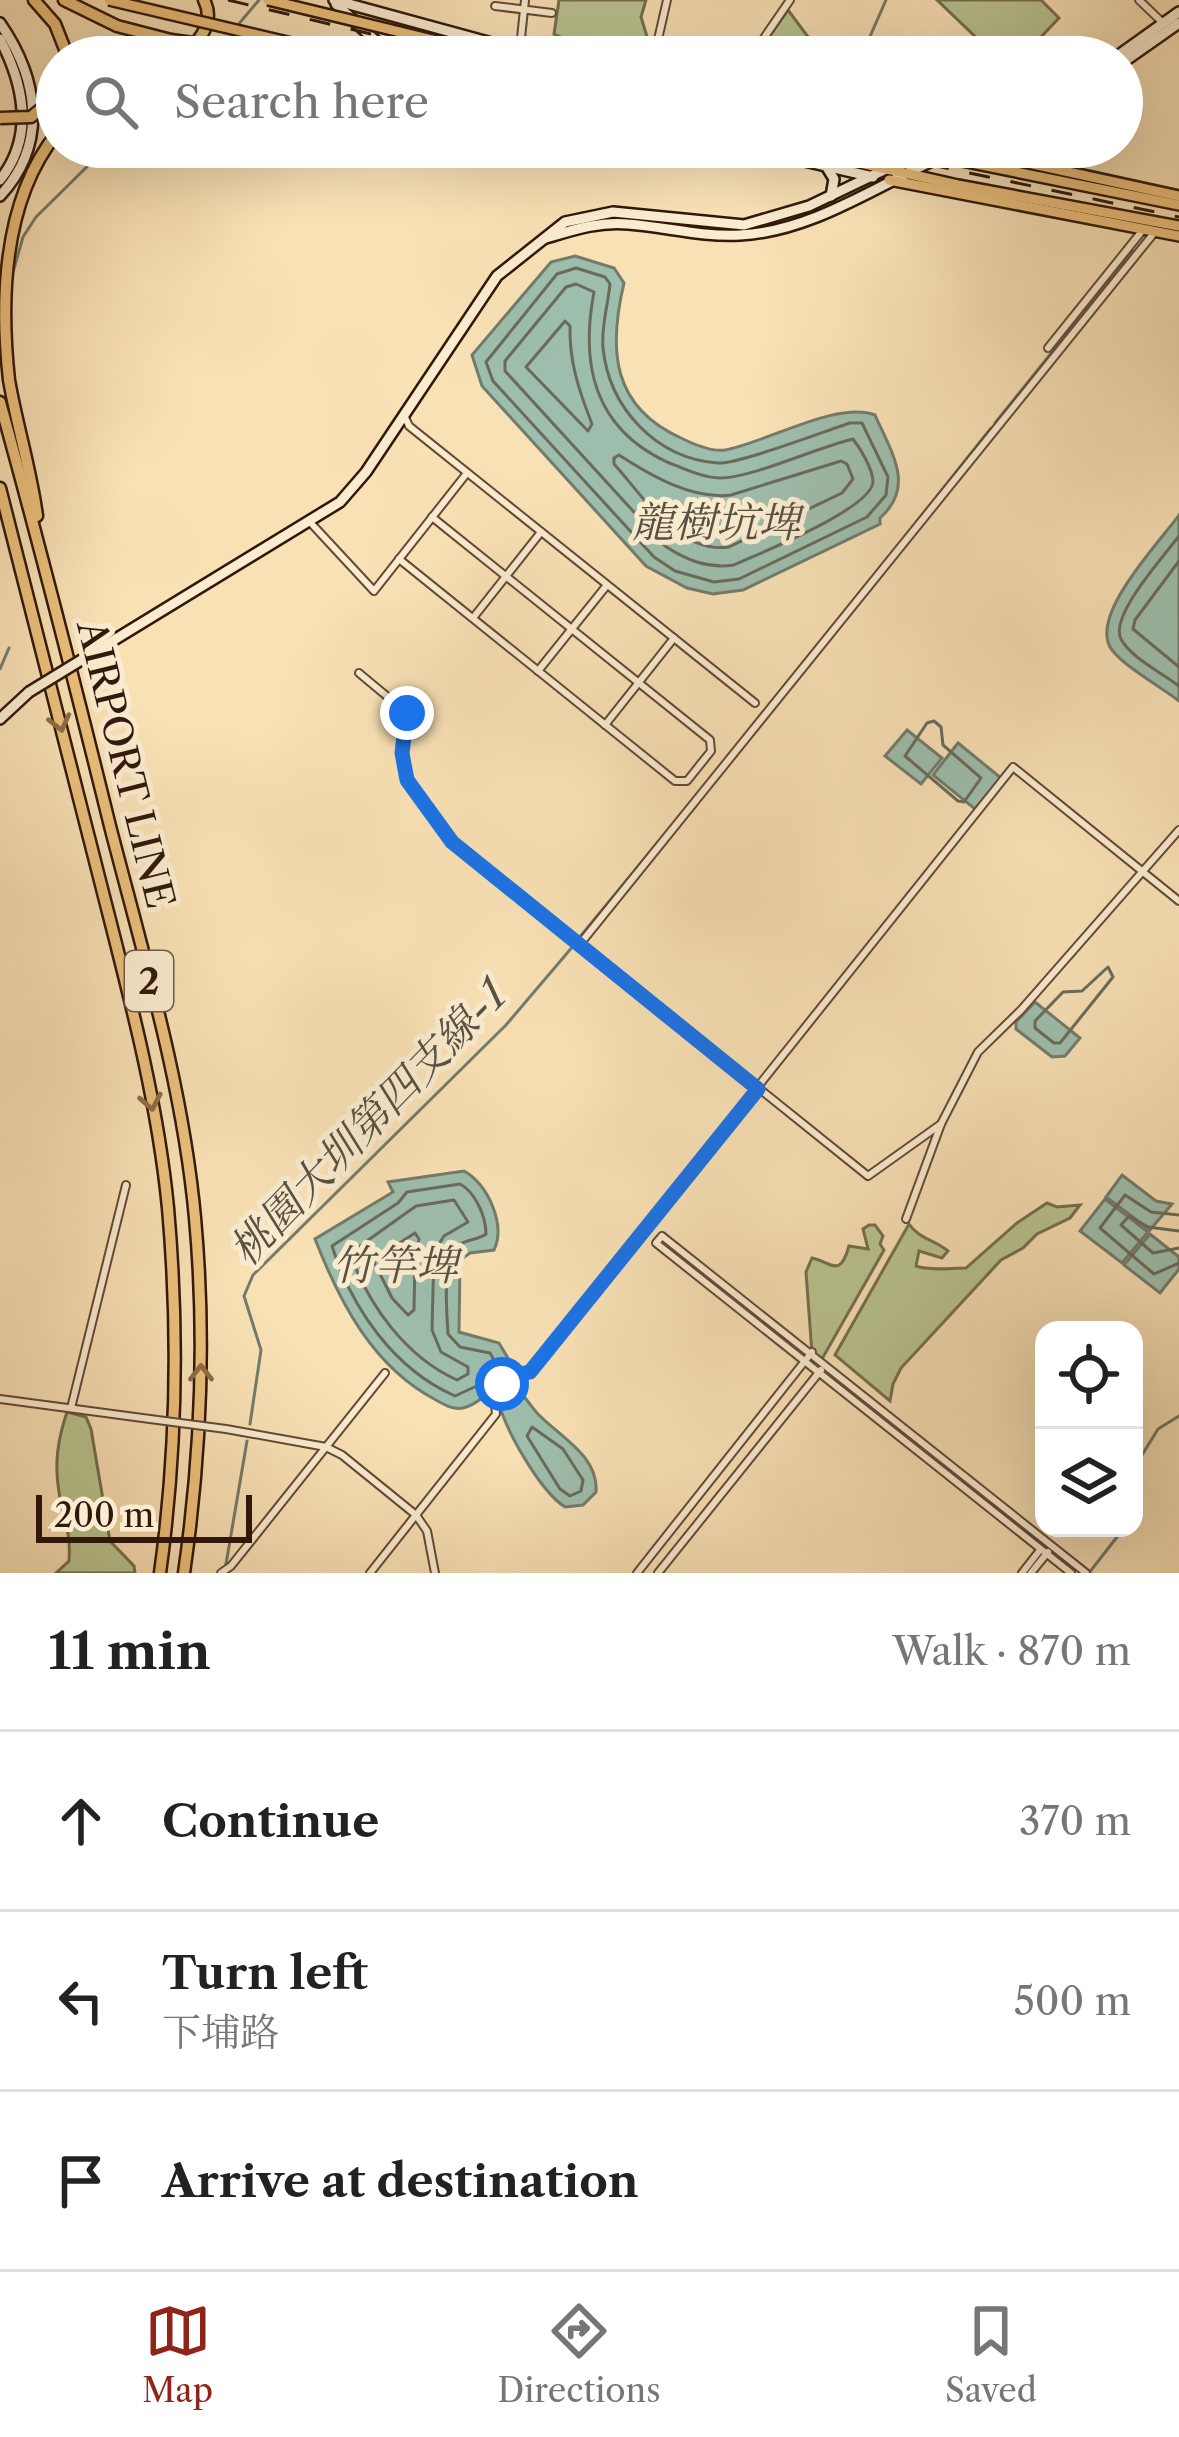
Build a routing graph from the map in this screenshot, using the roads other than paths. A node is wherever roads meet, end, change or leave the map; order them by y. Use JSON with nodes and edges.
{"nodes":[{"id":1,"x":34,"y":0,"type":"edge"},
{"id":2,"x":64,"y":0,"type":"edge"},
{"id":3,"x":110,"y":0,"type":"edge"},
{"id":4,"x":204,"y":0,"type":"edge"},
{"id":5,"x":268,"y":0,"type":"edge"},
{"id":6,"x":333,"y":0,"type":"edge"},
{"id":7,"x":667,"y":0,"type":"edge"},
{"id":8,"x":790,"y":0,"type":"edge"},
{"id":9,"x":1139,"y":0,"type":"edge"},
{"id":10,"x":525,"y":4,"type":"edge"},
{"id":11,"x":496,"y":6,"type":"dead end"},
{"id":12,"x":350,"y":10,"type":"junction"},
{"id":13,"x":1179,"y":12,"type":"edge"},
{"id":14,"x":552,"y":13,"type":"dead end"},
{"id":15,"x":0,"y":23,"type":"edge"},
{"id":16,"x":1171,"y":26,"type":"edge"},
{"id":17,"x":60,"y":36,"type":"edge"},
{"id":18,"x":156,"y":36,"type":"edge"},
{"id":19,"x":201,"y":36,"type":"edge"},
{"id":20,"x":262,"y":36,"type":"edge"},
{"id":21,"x":374,"y":36,"type":"edge"},
{"id":22,"x":416,"y":36,"type":"edge"},
{"id":23,"x":452,"y":36,"type":"edge"},
{"id":24,"x":521,"y":36,"type":"edge"},
{"id":25,"x":660,"y":36,"type":"edge"},
{"id":26,"x":765,"y":36,"type":"edge"},
{"id":27,"x":0,"y":39,"type":"edge"},
{"id":28,"x":1143,"y":42,"type":"edge"},
{"id":29,"x":1143,"y":48,"type":"edge"},
{"id":30,"x":36,"y":114,"type":"edge"},
{"id":31,"x":0,"y":118,"type":"edge"},
{"id":32,"x":36,"y":164,"type":"edge"},
{"id":33,"x":34,"y":167,"type":"joint"},
{"id":34,"x":827,"y":168,"type":"edge"},
{"id":35,"x":835,"y":168,"type":"edge"},
{"id":36,"x":866,"y":168,"type":"edge"},
{"id":37,"x":900,"y":168,"type":"edge"},
{"id":38,"x":910,"y":168,"type":"edge"},
{"id":39,"x":997,"y":168,"type":"edge"},
{"id":40,"x":1032,"y":168,"type":"edge"},
{"id":41,"x":905,"y":172,"type":"junction"},
{"id":42,"x":888,"y":174,"type":"junction"},
{"id":43,"x":872,"y":176,"type":"junction"},
{"id":44,"x":0,"y":180,"type":"edge"},
{"id":45,"x":0,"y":196,"type":"edge"},
{"id":46,"x":831,"y":196,"type":"junction"},
{"id":47,"x":1049,"y":201,"type":"junction"},
{"id":48,"x":1167,"y":209,"type":"edge"},
{"id":49,"x":1074,"y":213,"type":"junction"},
{"id":50,"x":1179,"y":226,"type":"edge"},
{"id":51,"x":1179,"y":236,"type":"edge"},
{"id":52,"x":536,"y":242,"type":"junction"},
{"id":53,"x":1048,"y":348,"type":"dead end"},
{"id":54,"x":0,"y":402,"type":"edge"},
{"id":55,"x":404,"y":415,"type":"junction"},
{"id":56,"x":467,"y":473,"type":"junction"},
{"id":57,"x":0,"y":488,"type":"edge"},
{"id":58,"x":432,"y":517,"type":"junction"},
{"id":59,"x":309,"y":521,"type":"junction"},
{"id":60,"x":541,"y":532,"type":"junction"},
{"id":61,"x":399,"y":559,"type":"junction"},
{"id":62,"x":44,"y":560,"type":"junction"},
{"id":63,"x":506,"y":576,"type":"junction"},
{"id":64,"x":607,"y":585,"type":"junction"},
{"id":65,"x":473,"y":618,"type":"junction"},
{"id":66,"x":572,"y":629,"type":"junction"},
{"id":67,"x":674,"y":638,"type":"junction"},
{"id":68,"x":538,"y":670,"type":"junction"},
{"id":69,"x":359,"y":673,"type":"dead end"},
{"id":70,"x":639,"y":683,"type":"junction"},
{"id":71,"x":755,"y":703,"type":"dead end"},
{"id":72,"x":0,"y":719,"type":"edge"},
{"id":73,"x":605,"y":725,"type":"junction"},
{"id":74,"x":1179,"y":830,"type":"edge"},
{"id":75,"x":1144,"y":873,"type":"junction"},
{"id":76,"x":1179,"y":901,"type":"edge"},
{"id":77,"x":580,"y":944,"type":"junction"},
{"id":78,"x":758,"y":1089,"type":"junction"},
{"id":79,"x":941,"y":1124,"type":"junction"},
{"id":80,"x":125,"y":1185,"type":"dead end"},
{"id":81,"x":906,"y":1219,"type":"dead end"},
{"id":82,"x":812,"y":1352,"type":"junction"},
{"id":83,"x":806,"y":1360,"type":"junction"},
{"id":84,"x":826,"y":1364,"type":"junction"},
{"id":85,"x":820,"y":1372,"type":"junction"},
{"id":86,"x":386,"y":1373,"type":"dead end"},
{"id":87,"x":0,"y":1399,"type":"edge"},
{"id":88,"x":71,"y":1408,"type":"junction"},
{"id":89,"x":326,"y":1447,"type":"junction"},
{"id":90,"x":416,"y":1515,"type":"junction"},
{"id":91,"x":1047,"y":1548,"type":"junction"},
{"id":92,"x":160,"y":1573,"type":"edge"},
{"id":93,"x":184,"y":1573,"type":"edge"},
{"id":94,"x":220,"y":1573,"type":"edge"},
{"id":95,"x":370,"y":1573,"type":"edge"},
{"id":96,"x":435,"y":1573,"type":"edge"},
{"id":97,"x":637,"y":1573,"type":"edge"},
{"id":98,"x":658,"y":1573,"type":"edge"},
{"id":99,"x":1022,"y":1573,"type":"edge"},
{"id":100,"x":1031,"y":1573,"type":"edge"},
{"id":101,"x":1071,"y":1573,"type":"edge"},
{"id":102,"x":1085,"y":1573,"type":"edge"}],
"edges":[{"from":1,"to":17,"type":"highway"},
{"from":2,"to":18,"type":"highway","bridge":true},
{"from":3,"to":20,"type":"main road","bridge":true},
{"from":4,"to":19,"type":"highway"},
{"from":5,"to":22,"type":"main road","bridge":true},
{"from":6,"to":12,"type":"main road"},
{"from":7,"to":25,"type":"street"},
{"from":8,"to":26,"type":"street"},
{"from":9,"to":16,"type":"street"},
{"from":10,"to":11,"type":"street"},
{"from":10,"to":14,"type":"street"},
{"from":10,"to":24,"type":"street"},
{"from":12,"to":21,"type":"main road"},
{"from":12,"to":23,"type":"main road"},
{"from":13,"to":16,"type":"main road"},
{"from":15,"to":45,"type":"main road"},
{"from":16,"to":28,"type":"main road"},
{"from":16,"to":29,"type":"main road"},
{"from":27,"to":44,"type":"main road"},
{"from":30,"to":31,"type":"highway","bridge":true},
{"from":32,"to":33,"type":"highway"},
{"from":33,"to":62,"type":"highway"},
{"from":34,"to":46,"type":"main road"},
{"from":35,"to":43,"type":"main road"},
{"from":36,"to":42,"type":"main road"},
{"from":37,"to":42,"type":"main road"},
{"from":38,"to":41,"type":"main road"},
{"from":39,"to":48,"type":"main road"},
{"from":40,"to":48,"type":"main road"},
{"from":41,"to":42,"type":"main road"},
{"from":41,"to":47,"type":"main road"},
{"from":42,"to":43,"type":"main road"},
{"from":42,"to":49,"type":"main road"},
{"from":42,"to":52,"type":"main road"},
{"from":43,"to":46,"type":"main road"},
{"from":46,"to":52,"type":"main road"},
{"from":47,"to":48,"type":"main road"},
{"from":47,"to":49,"type":"main road"},
{"from":48,"to":49,"type":"main road"},
{"from":48,"to":50,"type":"main road"},
{"from":48,"to":51,"type":"main road"},
{"from":48,"to":53,"type":"street"},
{"from":48,"to":77,"type":"street"},
{"from":52,"to":55,"type":"main road"},
{"from":54,"to":62,"type":"highway","name":"AIRPORT LINE","number":"2"},
{"from":55,"to":56,"type":"street"},
{"from":55,"to":59,"type":"main road"},
{"from":56,"to":58,"type":"street"},
{"from":56,"to":60,"type":"street"},
{"from":57,"to":92,"type":"highway","name":"AIRPORT LINE","number":"2","one_way":true},
{"from":58,"to":61,"type":"street"},
{"from":58,"to":63,"type":"street"},
{"from":59,"to":61,"type":"street"},
{"from":59,"to":72,"type":"main road","bridge":true},
{"from":60,"to":63,"type":"street"},
{"from":60,"to":64,"type":"street"},
{"from":61,"to":65,"type":"street"},
{"from":93,"to":62,"type":"highway","name":"AIRPORT LINE","number":"2","one_way":true},
{"from":63,"to":65,"type":"street"},
{"from":63,"to":66,"type":"street"},
{"from":64,"to":66,"type":"street"},
{"from":64,"to":67,"type":"street"},
{"from":65,"to":68,"type":"street"},
{"from":66,"to":68,"type":"street"},
{"from":66,"to":70,"type":"street"},
{"from":67,"to":70,"type":"street"},
{"from":67,"to":71,"type":"street"},
{"from":68,"to":73,"type":"street"},
{"from":69,"to":77,"type":"street"},
{"from":70,"to":73,"type":"street"},
{"from":70,"to":73,"type":"street"},
{"from":74,"to":75,"type":"street"},
{"from":75,"to":76,"type":"street"},
{"from":75,"to":78,"type":"street"},
{"from":75,"to":79,"type":"street"},
{"from":77,"to":78,"type":"street"},
{"from":78,"to":79,"type":"street"},
{"from":78,"to":90,"type":"street"},
{"from":79,"to":81,"type":"street"},
{"from":80,"to":88,"type":"street"},
{"from":82,"to":83,"type":"street"},
{"from":82,"to":83,"type":"street"},
{"from":82,"to":84,"type":"street"},
{"from":83,"to":85,"type":"street"},
{"from":83,"to":97,"type":"street"},
{"from":84,"to":85,"type":"street"},
{"from":84,"to":91,"type":"street"},
{"from":85,"to":91,"type":"street"},
{"from":85,"to":98,"type":"street"},
{"from":86,"to":89,"type":"street"},
{"from":87,"to":88,"type":"street"},
{"from":88,"to":89,"type":"street","bridge":true},
{"from":89,"to":90,"type":"street"},
{"from":89,"to":94,"type":"street"},
{"from":90,"to":95,"type":"street"},
{"from":90,"to":96,"type":"street"},
{"from":91,"to":99,"type":"street"},
{"from":91,"to":100,"type":"street"},
{"from":91,"to":101,"type":"street"},
{"from":91,"to":102,"type":"street"}]}
